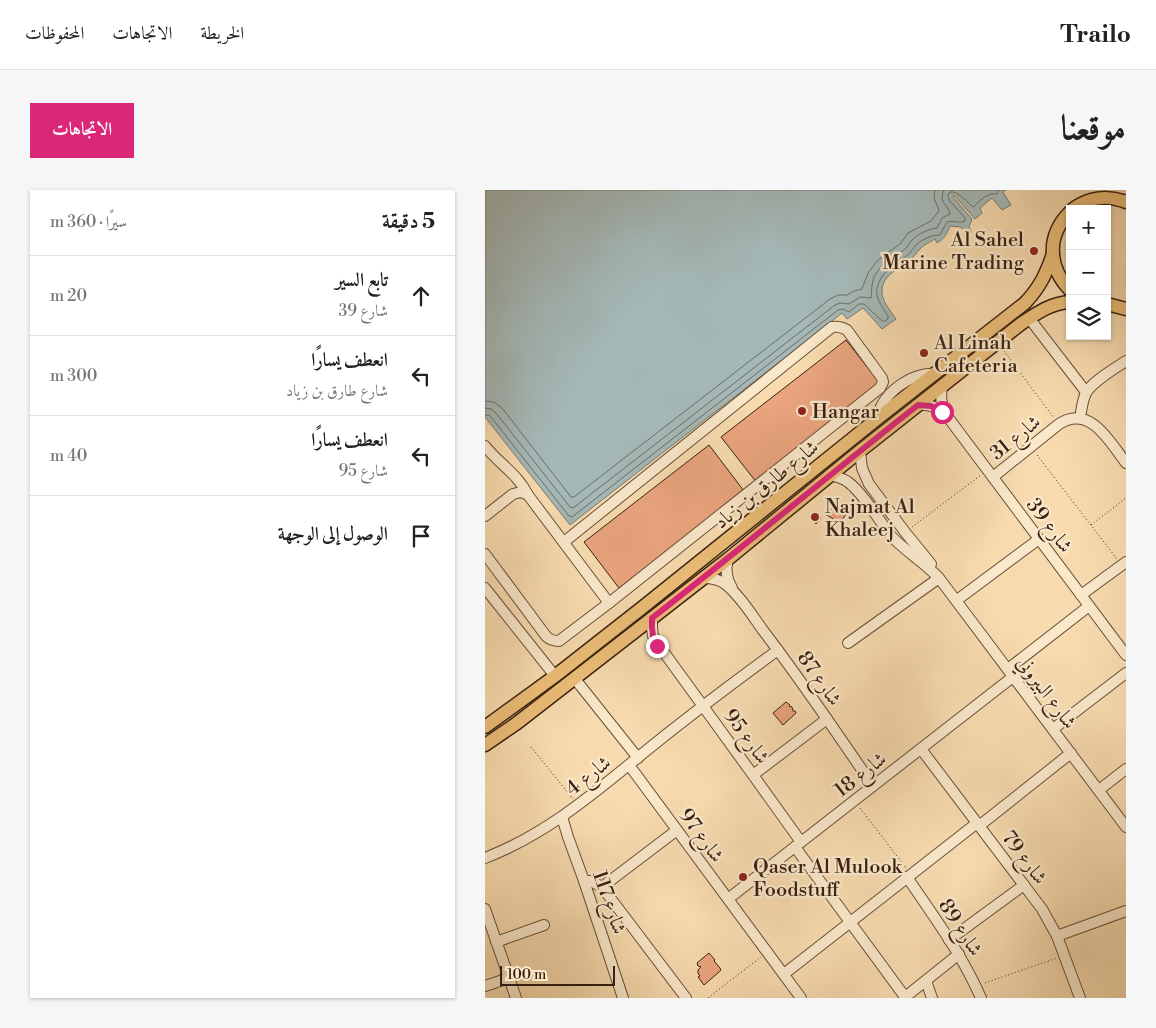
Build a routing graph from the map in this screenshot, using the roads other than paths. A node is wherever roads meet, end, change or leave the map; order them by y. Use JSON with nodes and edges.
{"nodes":[{"id":1,"x":1124,"y":200,"type":"edge"},
{"id":2,"x":1079,"y":205,"type":"edge"},
{"id":3,"x":1066,"y":217,"type":"edge"},
{"id":4,"x":1053,"y":254,"type":"junction"},
{"id":5,"x":1066,"y":285,"type":"edge"},
{"id":6,"x":1126,"y":299,"type":"edge"},
{"id":7,"x":1066,"y":303,"type":"edge"},
{"id":8,"x":1111,"y":303,"type":"edge"},
{"id":9,"x":1111,"y":305,"type":"edge"},
{"id":10,"x":1126,"y":309,"type":"edge"},
{"id":11,"x":1029,"y":318,"type":"junction"},
{"id":12,"x":1126,"y":361,"type":"edge"},
{"id":13,"x":942,"y":386,"type":"junction"},
{"id":14,"x":1086,"y":392,"type":"junction"},
{"id":15,"x":918,"y":405,"type":"junction"},
{"id":16,"x":1081,"y":412,"type":"junction"},
{"id":17,"x":947,"y":416,"type":"junction"},
{"id":18,"x":1059,"y":424,"type":"junction"},
{"id":19,"x":1102,"y":431,"type":"junction"},
{"id":20,"x":485,"y":446,"type":"edge"},
{"id":21,"x":860,"y":451,"type":"junction"},
{"id":22,"x":1125,"y":460,"type":"edge"},
{"id":23,"x":990,"y":474,"type":"junction"},
{"id":24,"x":830,"y":475,"type":"junction"},
{"id":25,"x":529,"y":495,"type":"junction"},
{"id":26,"x":485,"y":516,"type":"edge"},
{"id":27,"x":1039,"y":539,"type":"junction"},
{"id":28,"x":564,"y":542,"type":"junction"},
{"id":29,"x":485,"y":554,"type":"edge"},
{"id":30,"x":728,"y":558,"type":"junction"},
{"id":31,"x":1124,"y":564,"type":"edge"},
{"id":32,"x":703,"y":578,"type":"junction"},
{"id":33,"x":939,"y":578,"type":"junction"},
{"id":34,"x":486,"y":592,"type":"edge"},
{"id":35,"x":735,"y":593,"type":"junction"},
{"id":36,"x":1081,"y":595,"type":"junction"},
{"id":37,"x":957,"y":600,"type":"junction"},
{"id":38,"x":609,"y":603,"type":"junction"},
{"id":39,"x":1089,"y":606,"type":"junction"},
{"id":40,"x":643,"y":607,"type":"junction"},
{"id":41,"x":652,"y":618,"type":"junction"},
{"id":42,"x":633,"y":633,"type":"junction"},
{"id":43,"x":848,"y":643,"type":"dead end"},
{"id":44,"x":778,"y":650,"type":"junction"},
{"id":45,"x":663,"y":651,"type":"junction"},
{"id":46,"x":1126,"y":655,"type":"edge"},
{"id":47,"x":1011,"y":673,"type":"junction"},
{"id":48,"x":1126,"y":673,"type":"edge"},
{"id":49,"x":555,"y":676,"type":"junction"},
{"id":50,"x":575,"y":678,"type":"junction"},
{"id":51,"x":703,"y":705,"type":"junction"},
{"id":52,"x":827,"y":719,"type":"junction"},
{"id":53,"x":485,"y":727,"type":"edge"},
{"id":54,"x":1053,"y":729,"type":"junction"},
{"id":55,"x":485,"y":745,"type":"edge"},
{"id":56,"x":921,"y":749,"type":"junction"},
{"id":57,"x":1071,"y":753,"type":"junction"},
{"id":58,"x":638,"y":758,"type":"junction"},
{"id":59,"x":629,"y":765,"type":"junction"},
{"id":60,"x":1126,"y":769,"type":"edge"},
{"id":61,"x":753,"y":775,"type":"junction"},
{"id":62,"x":873,"y":786,"type":"junction"},
{"id":63,"x":1099,"y":790,"type":"junction"},
{"id":64,"x":562,"y":817,"type":"junction"},
{"id":65,"x":978,"y":824,"type":"junction"},
{"id":66,"x":1126,"y":827,"type":"edge"},
{"id":67,"x":677,"y":830,"type":"junction"},
{"id":68,"x":798,"y":845,"type":"junction"},
{"id":69,"x":485,"y":858,"type":"edge"},
{"id":70,"x":909,"y":876,"type":"junction"},
{"id":71,"x":584,"y":881,"type":"junction"},
{"id":72,"x":1024,"y":885,"type":"junction"},
{"id":73,"x":602,"y":887,"type":"junction"},
{"id":74,"x":728,"y":899,"type":"junction"},
{"id":75,"x":485,"y":909,"type":"edge"},
{"id":76,"x":1126,"y":911,"type":"edge"},
{"id":77,"x":850,"y":922,"type":"junction"},
{"id":78,"x":544,"y":925,"type":"dead end"},
{"id":79,"x":1057,"y":936,"type":"junction"},
{"id":80,"x":949,"y":940,"type":"junction"},
{"id":81,"x":497,"y":942,"type":"junction"},
{"id":82,"x":959,"y":954,"type":"junction"},
{"id":83,"x":784,"y":974,"type":"junction"},
{"id":84,"x":509,"y":978,"type":"junction"},
{"id":85,"x":926,"y":981,"type":"junction"},
{"id":86,"x":485,"y":986,"type":"edge"},
{"id":87,"x":516,"y":998,"type":"edge"},
{"id":88,"x":623,"y":998,"type":"edge"},
{"id":89,"x":686,"y":998,"type":"edge"},
{"id":90,"x":801,"y":998,"type":"edge"},
{"id":91,"x":904,"y":998,"type":"edge"},
{"id":92,"x":932,"y":998,"type":"edge"},
{"id":93,"x":981,"y":998,"type":"edge"},
{"id":94,"x":1080,"y":998,"type":"edge"}],
"edges":[{"from":1,"to":2,"type":"main road"},
{"from":3,"to":4,"type":"main road"},
{"from":4,"to":5,"type":"main road"},
{"from":4,"to":40,"type":"main road","name":"شارع طارق بن زياد"},
{"from":6,"to":8,"type":"main road"},
{"from":7,"to":11,"type":"main road","name":"شارع طارق بن زياد"},
{"from":9,"to":10,"type":"main road"},
{"from":11,"to":13,"type":"main road","name":"شارع طارق بن زياد"},
{"from":11,"to":14,"type":"street"},
{"from":12,"to":14,"type":"street"},
{"from":13,"to":15,"type":"main road","name":"شارع طارق بن زياد"},
{"from":13,"to":17,"type":"street","name":"شارع 39"},
{"from":14,"to":16,"type":"street"},
{"from":15,"to":17,"type":"street","name":"شارع 39"},
{"from":15,"to":21,"type":"main road","name":"شارع طارق بن زياد"},
{"from":16,"to":18,"type":"street","name":"شارع 31"},
{"from":16,"to":19,"type":"street","name":"شارع 31"},
{"from":17,"to":23,"type":"street","name":"شارع 39"},
{"from":18,"to":19,"type":"street","name":"شارع 31"},
{"from":18,"to":23,"type":"street","name":"شارع 31"},
{"from":19,"to":22,"type":"street","name":"شارع 31"},
{"from":20,"to":25,"type":"street"},
{"from":21,"to":24,"type":"main road","name":"شارع طارق بن زياد"},
{"from":21,"to":33,"type":"street","name":"شارع البيروني"},
{"from":23,"to":27,"type":"street","name":"شارع 39"},
{"from":24,"to":30,"type":"main road","name":"شارع طارق بن زياد"},
{"from":24,"to":33,"type":"street","name":"شارع البيروني"},
{"from":25,"to":26,"type":"street"},
{"from":25,"to":28,"type":"street"},
{"from":27,"to":36,"type":"street","name":"شارع 39"},
{"from":27,"to":37,"type":"street"},
{"from":28,"to":38,"type":"street"},
{"from":28,"to":38,"type":"street"},
{"from":29,"to":38,"type":"street"},
{"from":30,"to":32,"type":"main road","name":"شارع طارق بن زياد"},
{"from":30,"to":35,"type":"street","name":"شارع 87"},
{"from":31,"to":36,"type":"street"},
{"from":32,"to":35,"type":"street","name":"شارع 87"},
{"from":32,"to":41,"type":"main road","name":"شارع طارق بن زياد"},
{"from":33,"to":37,"type":"street","name":"شارع البيروني"},
{"from":33,"to":43,"type":"street"},
{"from":34,"to":49,"type":"street"},
{"from":35,"to":44,"type":"street","name":"شارع 87"},
{"from":36,"to":39,"type":"street","name":"شارع 39"},
{"from":37,"to":47,"type":"street","name":"شارع البيروني"},
{"from":39,"to":46,"type":"street","name":"شارع 39"},
{"from":39,"to":47,"type":"street","name":"شارع 18"},
{"from":40,"to":41,"type":"main road"},
{"from":40,"to":49,"type":"main road","name":"شارع طارق بن زياد"},
{"from":41,"to":42,"type":"main road","name":"شارع طارق بن زياد"},
{"from":41,"to":45,"type":"street","name":"شارع 95"},
{"from":42,"to":45,"type":"street","name":"شارع 95"},
{"from":42,"to":50,"type":"main road","name":"شارع طارق بن زياد"},
{"from":44,"to":51,"type":"street","name":"شارع 4"},
{"from":44,"to":52,"type":"street","name":"شارع 87"},
{"from":45,"to":51,"type":"street","name":"شارع 95"},
{"from":47,"to":54,"type":"street","name":"شارع البيروني"},
{"from":47,"to":56,"type":"street","name":"شارع 18"},
{"from":48,"to":54,"type":"street"},
{"from":49,"to":53,"type":"main road","name":"شارع طارق بن زياد"},
{"from":50,"to":55,"type":"main road","name":"شارع طارق بن زياد"},
{"from":50,"to":58,"type":"street"},
{"from":51,"to":58,"type":"street","name":"شارع 4"},
{"from":51,"to":61,"type":"street","name":"شارع 95"},
{"from":52,"to":61,"type":"street"},
{"from":52,"to":62,"type":"street","name":"شارع 87"},
{"from":54,"to":57,"type":"street","name":"شارع البيروني"},
{"from":56,"to":62,"type":"street","name":"شارع 18"},
{"from":56,"to":65,"type":"street","name":"شارع 79"},
{"from":57,"to":63,"type":"street","name":"شارع البيروني"},
{"from":57,"to":65,"type":"street"},
{"from":58,"to":59,"type":"street","name":"شارع 4"},
{"from":59,"to":64,"type":"street","name":"شارع 4"},
{"from":59,"to":67,"type":"street","name":"شارع 97"},
{"from":60,"to":63,"type":"street"},
{"from":61,"to":68,"type":"street","name":"شارع 95"},
{"from":62,"to":68,"type":"street","name":"شارع 18"},
{"from":63,"to":66,"type":"street","name":"شارع البيروني"},
{"from":64,"to":69,"type":"street","name":"شارع 4"},
{"from":64,"to":71,"type":"street","name":"شارع 117"},
{"from":65,"to":70,"type":"street"},
{"from":65,"to":72,"type":"street","name":"شارع 79"},
{"from":67,"to":73,"type":"street"},
{"from":67,"to":74,"type":"street","name":"شارع 97"},
{"from":68,"to":74,"type":"street","name":"شارع 18"},
{"from":68,"to":77,"type":"street","name":"شارع 95"},
{"from":70,"to":77,"type":"street"},
{"from":70,"to":80,"type":"street","name":"شارع 89"},
{"from":71,"to":73,"type":"street"},
{"from":71,"to":88,"type":"street","name":"شارع 117"},
{"from":72,"to":79,"type":"street","name":"شارع 79"},
{"from":72,"to":80,"type":"street"},
{"from":73,"to":89,"type":"street"},
{"from":74,"to":83,"type":"street","name":"شارع 97"},
{"from":75,"to":81,"type":"street"},
{"from":76,"to":79,"type":"street"},
{"from":77,"to":83,"type":"street"},
{"from":77,"to":91,"type":"street"},
{"from":78,"to":81,"type":"street"},
{"from":79,"to":94,"type":"street","name":"شارع 79"},
{"from":80,"to":82,"type":"street","name":"شارع 89"},
{"from":81,"to":84,"type":"street"},
{"from":82,"to":85,"type":"street"},
{"from":82,"to":93,"type":"street","name":"شارع 89"},
{"from":83,"to":90,"type":"street","name":"شارع 97"},
{"from":84,"to":86,"type":"street"},
{"from":84,"to":87,"type":"street"},
{"from":85,"to":91,"type":"street"},
{"from":85,"to":92,"type":"street"}]}
